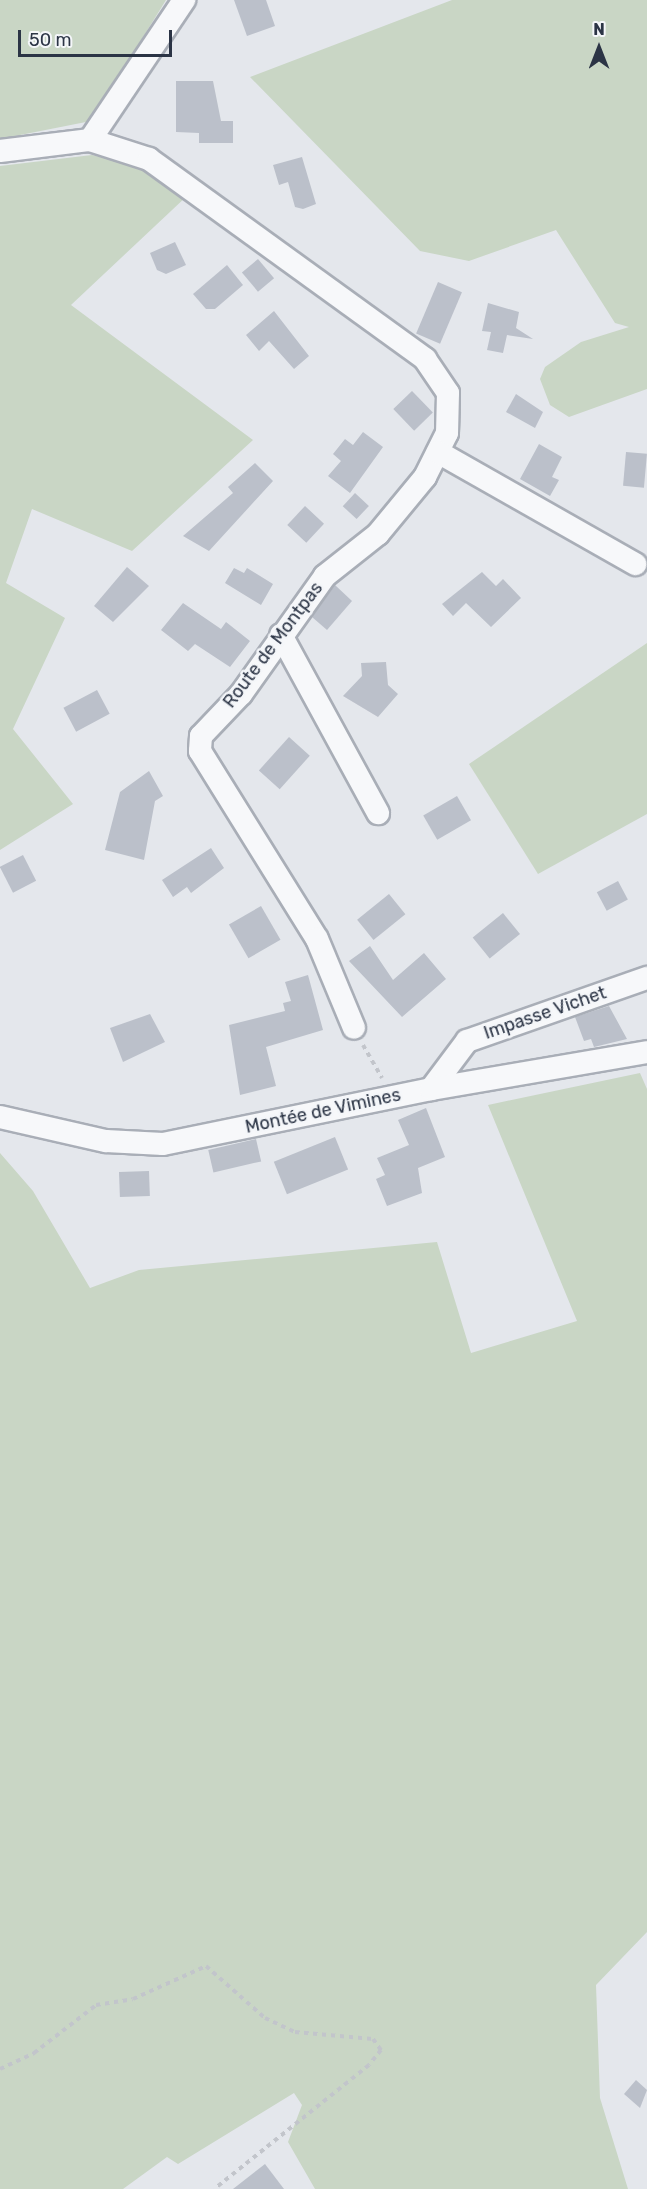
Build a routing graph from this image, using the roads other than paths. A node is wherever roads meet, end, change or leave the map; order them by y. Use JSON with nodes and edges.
{"nodes":[{"id":1,"x":184,"y":0,"type":"edge"},
{"id":2,"x":90,"y":140,"type":"junction"},
{"id":3,"x":0,"y":151,"type":"edge"},
{"id":4,"x":438,"y":452,"type":"junction"},
{"id":5,"x":635,"y":564,"type":"dead end"},
{"id":6,"x":281,"y":636,"type":"junction"},
{"id":7,"x":378,"y":813,"type":"dead end"},
{"id":8,"x":647,"y":978,"type":"edge"},
{"id":9,"x":354,"y":1028,"type":"road end"},
{"id":10,"x":647,"y":1052,"type":"edge"},
{"id":11,"x":431,"y":1089,"type":"junction"},
{"id":12,"x":0,"y":1118,"type":"edge"}],
"edges":[{"from":1,"to":2,"type":"street"},
{"from":2,"to":3,"type":"street","name":"Route de Montpas"},
{"from":2,"to":4,"type":"street","name":"Route de Montpas"},
{"from":4,"to":5,"type":"street"},
{"from":4,"to":6,"type":"street","name":"Route de Montpas"},
{"from":6,"to":7,"type":"street"},
{"from":6,"to":9,"type":"street","name":"Route de Montpas"},
{"from":8,"to":11,"type":"street","name":"Impasse Vichet"},
{"from":10,"to":11,"type":"street","name":"Montée de Vimines"},
{"from":11,"to":12,"type":"street","name":"Montée de Vimines"}]}
